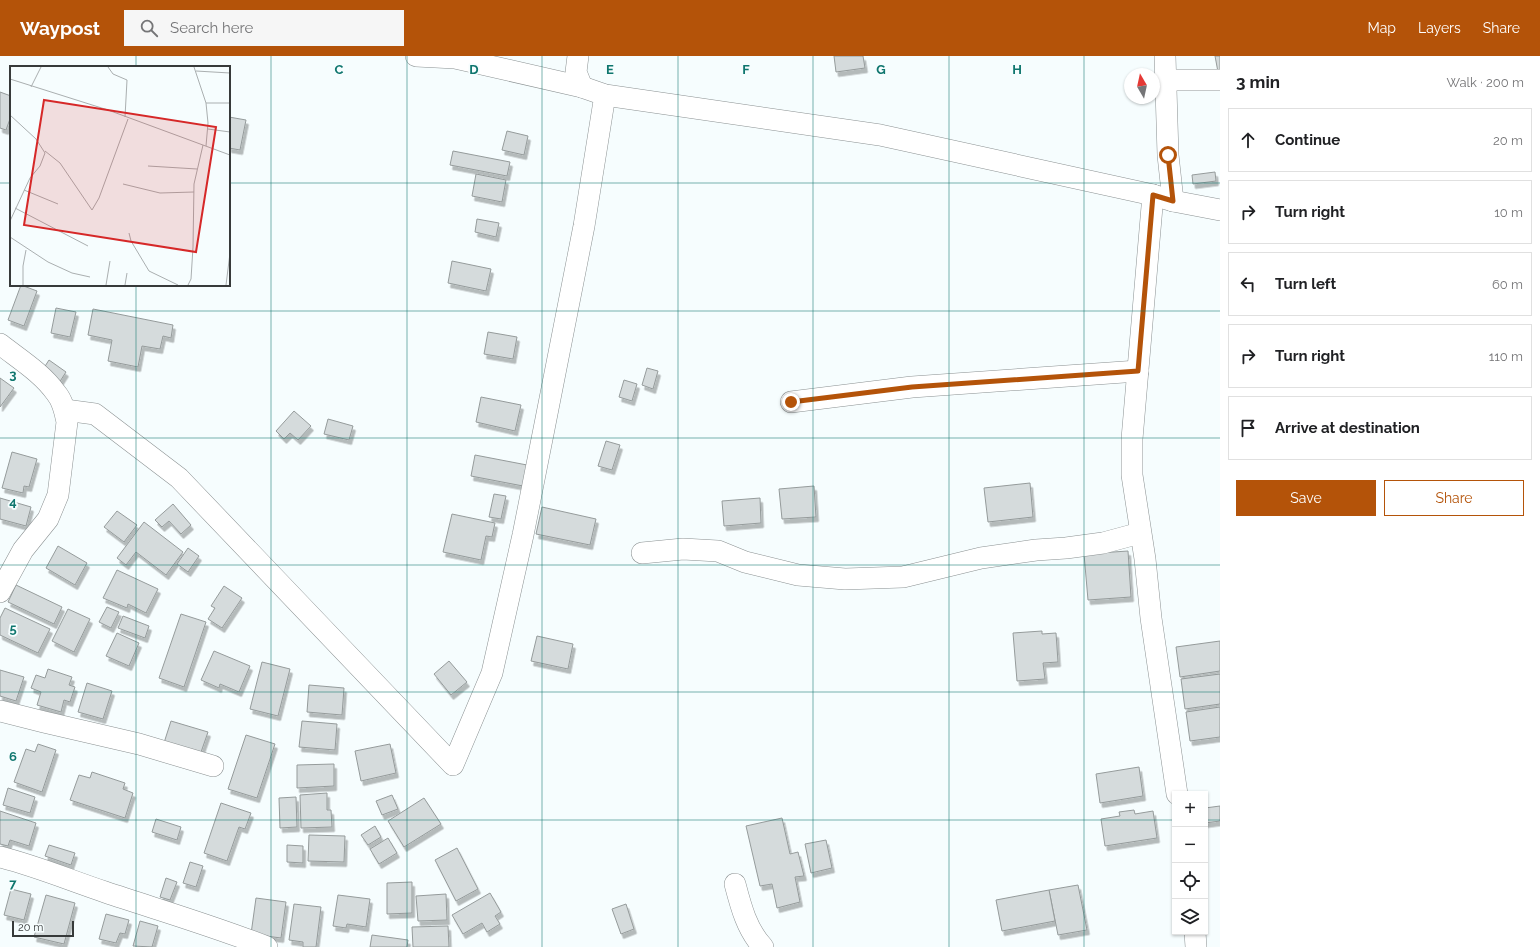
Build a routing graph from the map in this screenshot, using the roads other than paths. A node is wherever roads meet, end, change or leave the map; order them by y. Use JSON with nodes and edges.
{"nodes":[{"id":1,"x":416,"y":56,"type":"edge"},
{"id":2,"x":578,"y":56,"type":"edge"},
{"id":3,"x":1165,"y":56,"type":"edge"},
{"id":4,"x":1166,"y":80,"type":"junction"},
{"id":5,"x":1220,"y":80,"type":"edge"},
{"id":6,"x":582,"y":87,"type":"junction"},
{"id":7,"x":605,"y":95,"type":"junction"},
{"id":8,"x":1153,"y":195,"type":"junction"},
{"id":9,"x":1173,"y":201,"type":"junction"},
{"id":10,"x":1220,"y":210,"type":"edge"},
{"id":11,"x":0,"y":344,"type":"edge"},
{"id":12,"x":1138,"y":371,"type":"junction"},
{"id":13,"x":791,"y":402,"type":"dead end"},
{"id":14,"x":65,"y":410,"type":"junction"},
{"id":15,"x":1140,"y":532,"type":"junction"},
{"id":16,"x":642,"y":553,"type":"dead end"},
{"id":17,"x":0,"y":592,"type":"edge"},
{"id":18,"x":0,"y":711,"type":"edge"},
{"id":19,"x":213,"y":766,"type":"dead end"},
{"id":20,"x":1177,"y":791,"type":"edge"},
{"id":21,"x":0,"y":857,"type":"edge"},
{"id":22,"x":736,"y":884,"type":"dead end"},
{"id":23,"x":1195,"y":935,"type":"edge"},
{"id":24,"x":267,"y":947,"type":"edge"},
{"id":25,"x":763,"y":947,"type":"edge"},
{"id":26,"x":1196,"y":947,"type":"edge"}],
"edges":[{"from":1,"to":6,"type":"street"},
{"from":2,"to":6,"type":"street"},
{"from":3,"to":4,"type":"street"},
{"from":4,"to":5,"type":"street"},
{"from":4,"to":9,"type":"street"},
{"from":6,"to":7,"type":"street"},
{"from":7,"to":8,"type":"street"},
{"from":7,"to":14,"type":"street"},
{"from":8,"to":9,"type":"street"},
{"from":8,"to":12,"type":"street"},
{"from":9,"to":10,"type":"street"},
{"from":11,"to":14,"type":"street"},
{"from":12,"to":13,"type":"street"},
{"from":12,"to":15,"type":"street"},
{"from":14,"to":17,"type":"street"},
{"from":15,"to":16,"type":"street"},
{"from":15,"to":20,"type":"street"},
{"from":18,"to":19,"type":"street"},
{"from":21,"to":24,"type":"street"},
{"from":22,"to":25,"type":"street"},
{"from":23,"to":26,"type":"street"}]}
